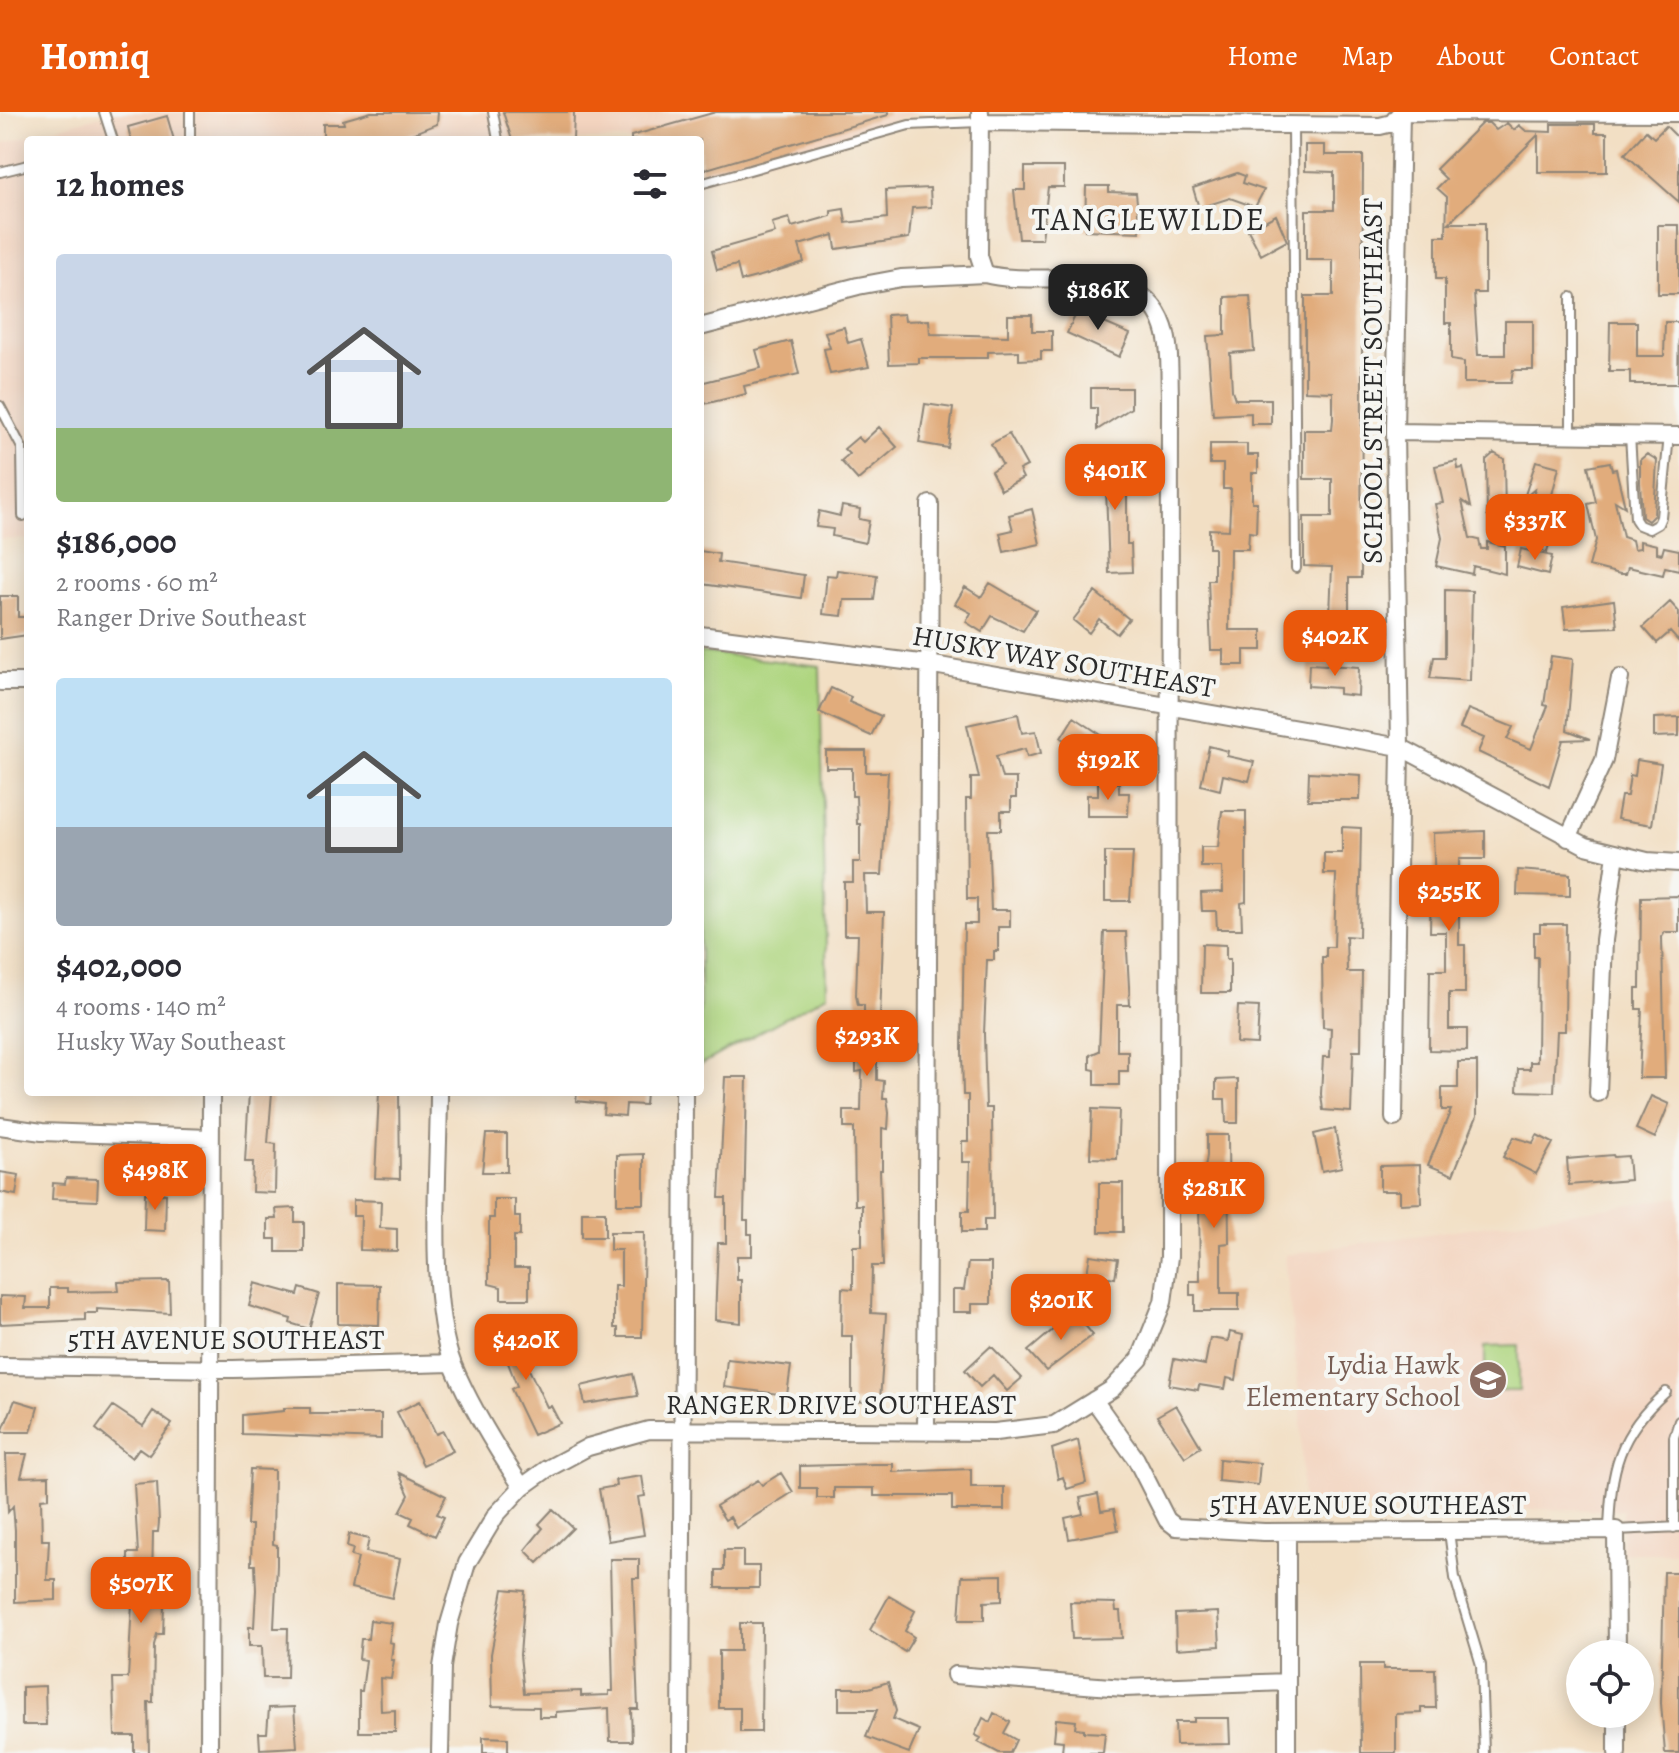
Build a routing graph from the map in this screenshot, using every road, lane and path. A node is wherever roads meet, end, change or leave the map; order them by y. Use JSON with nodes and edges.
{"nodes":[{"id":1,"x":104,"y":112,"type":"edge"},
{"id":2,"x":190,"y":112,"type":"edge"},
{"id":3,"x":493,"y":112,"type":"edge"},
{"id":4,"x":943,"y":112,"type":"edge"},
{"id":5,"x":1401,"y":112,"type":"edge"},
{"id":6,"x":1679,"y":113,"type":"edge"},
{"id":7,"x":980,"y":117,"type":"edge"},
{"id":8,"x":1072,"y":118,"type":"edge"},
{"id":9,"x":1282,"y":121,"type":"edge"},
{"id":10,"x":944,"y":124,"type":"junction"},
{"id":11,"x":112,"y":136,"type":"edge"},
{"id":12,"x":190,"y":136,"type":"edge"},
{"id":13,"x":497,"y":136,"type":"edge"},
{"id":14,"x":24,"y":166,"type":"edge"},
{"id":15,"x":0,"y":172,"type":"edge"},
{"id":16,"x":704,"y":183,"type":"edge"},
{"id":17,"x":985,"y":274,"type":"junction"},
{"id":18,"x":1571,"y":297,"type":"dead end"},
{"id":19,"x":704,"y":326,"type":"edge"},
{"id":20,"x":0,"y":406,"type":"edge"},
{"id":21,"x":1395,"y":432,"type":"junction"},
{"id":22,"x":1571,"y":433,"type":"junction"},
{"id":23,"x":1630,"y":434,"type":"junction"},
{"id":24,"x":1674,"y":436,"type":"edge"},
{"id":25,"x":930,"y":504,"type":"dead end"},
{"id":26,"x":23,"y":516,"type":"dead end"},
{"id":27,"x":1296,"y":568,"type":"dead end"},
{"id":28,"x":704,"y":636,"type":"edge"},
{"id":29,"x":928,"y":664,"type":"junction"},
{"id":30,"x":1620,"y":678,"type":"dead end"},
{"id":31,"x":0,"y":682,"type":"edge"},
{"id":32,"x":24,"y":682,"type":"edge"},
{"id":33,"x":1168,"y":704,"type":"junction"},
{"id":34,"x":1400,"y":747,"type":"junction"},
{"id":35,"x":1568,"y":838,"type":"junction"},
{"id":36,"x":1616,"y":854,"type":"junction"},
{"id":37,"x":1679,"y":863,"type":"edge"},
{"id":38,"x":1598,"y":1093,"type":"dead end"},
{"id":39,"x":211,"y":1096,"type":"edge"},
{"id":40,"x":439,"y":1096,"type":"edge"},
{"id":41,"x":684,"y":1096,"type":"edge"},
{"id":42,"x":1394,"y":1118,"type":"dead end"},
{"id":43,"x":0,"y":1126,"type":"edge"},
{"id":44,"x":210,"y":1138,"type":"junction"},
{"id":45,"x":452,"y":1363,"type":"junction"},
{"id":46,"x":0,"y":1366,"type":"edge"},
{"id":47,"x":210,"y":1368,"type":"junction"},
{"id":48,"x":1666,"y":1392,"type":"dead end"},
{"id":49,"x":1094,"y":1400,"type":"junction"},
{"id":50,"x":1679,"y":1421,"type":"edge"},
{"id":51,"x":681,"y":1428,"type":"junction"},
{"id":52,"x":926,"y":1431,"type":"junction"},
{"id":53,"x":522,"y":1487,"type":"junction"},
{"id":54,"x":1677,"y":1527,"type":"edge"},
{"id":55,"x":1613,"y":1530,"type":"junction"},
{"id":56,"x":1449,"y":1531,"type":"junction"},
{"id":57,"x":1287,"y":1532,"type":"junction"},
{"id":58,"x":1617,"y":1640,"type":"edge"},
{"id":59,"x":955,"y":1675,"type":"dead end"},
{"id":60,"x":1287,"y":1682,"type":"junction"},
{"id":61,"x":1617,"y":1728,"type":"edge"},
{"id":62,"x":209,"y":1753,"type":"edge"},
{"id":63,"x":440,"y":1753,"type":"edge"},
{"id":64,"x":681,"y":1753,"type":"edge"},
{"id":65,"x":1287,"y":1753,"type":"edge"},
{"id":66,"x":1484,"y":1753,"type":"edge"},
{"id":67,"x":1617,"y":1753,"type":"edge"}],
"edges":[{"from":1,"to":11,"type":"lane"},
{"from":2,"to":12,"type":"lane"},
{"from":3,"to":13,"type":"lane"},
{"from":4,"to":10,"type":"lane"},
{"from":5,"to":6,"type":"street"},
{"from":5,"to":9,"type":"street"},
{"from":5,"to":21,"type":"street","name":"SCHOOL STREET SOUTHEAST"},
{"from":7,"to":8,"type":"street"},
{"from":7,"to":10,"type":"lane"},
{"from":7,"to":17,"type":"street"},
{"from":8,"to":9,"type":"street"},
{"from":9,"to":27,"type":"lane"},
{"from":10,"to":16,"type":"lane"},
{"from":14,"to":15,"type":"lane"},
{"from":17,"to":19,"type":"street","name":"RANGER DRIVE SOUTHEAST"},
{"from":17,"to":33,"type":"street","name":"RANGER DRIVE SOUTHEAST"},
{"from":18,"to":22,"type":"lane"},
{"from":20,"to":26,"type":"lane"},
{"from":21,"to":22,"type":"street"},
{"from":21,"to":34,"type":"street","name":"SCHOOL STREET SOUTHEAST"},
{"from":22,"to":23,"type":"street"},
{"from":23,"to":24,"type":"street"},
{"from":23,"to":24,"type":"lane"},
{"from":25,"to":29,"type":"street"},
{"from":28,"to":29,"type":"street","name":"HUSKY WAY SOUTHEAST"},
{"from":29,"to":33,"type":"street","name":"HUSKY WAY SOUTHEAST"},
{"from":29,"to":52,"type":"street"},
{"from":30,"to":35,"type":"street"},
{"from":31,"to":32,"type":"street"},
{"from":33,"to":34,"type":"street","name":"HUSKY WAY SOUTHEAST"},
{"from":33,"to":49,"type":"street","name":"RANGER DRIVE SOUTHEAST"},
{"from":34,"to":35,"type":"street","name":"HUSKY WAY SOUTHEAST"},
{"from":34,"to":42,"type":"street","name":"SCHOOL STREET SOUTHEAST"},
{"from":35,"to":36,"type":"street","name":"HUSKY WAY SOUTHEAST"},
{"from":36,"to":37,"type":"street","name":"HUSKY WAY SOUTHEAST"},
{"from":36,"to":38,"type":"street"},
{"from":39,"to":44,"type":"street"},
{"from":40,"to":45,"type":"street"},
{"from":41,"to":51,"type":"street"},
{"from":43,"to":44,"type":"street"},
{"from":44,"to":47,"type":"street"},
{"from":45,"to":47,"type":"street","name":"5TH AVENUE SOUTHEAST"},
{"from":45,"to":53,"type":"street"},
{"from":46,"to":47,"type":"street","name":"5TH AVENUE SOUTHEAST"},
{"from":47,"to":62,"type":"street"},
{"from":48,"to":55,"type":"lane"},
{"from":49,"to":52,"type":"street","name":"RANGER DRIVE SOUTHEAST"},
{"from":49,"to":57,"type":"street","name":"5TH AVENUE SOUTHEAST"},
{"from":50,"to":54,"type":"lane"},
{"from":51,"to":52,"type":"street","name":"RANGER DRIVE SOUTHEAST"},
{"from":51,"to":53,"type":"street","name":"RANGER DRIVE SOUTHEAST"},
{"from":51,"to":64,"type":"street"},
{"from":53,"to":63,"type":"street","name":"RANGER DRIVE SOUTHEAST"},
{"from":54,"to":55,"type":"lane"},
{"from":55,"to":56,"type":"street","name":"5TH AVENUE SOUTHEAST"},
{"from":55,"to":58,"type":"street"},
{"from":56,"to":57,"type":"street","name":"5TH AVENUE SOUTHEAST"},
{"from":56,"to":66,"type":"lane"},
{"from":57,"to":60,"type":"street"},
{"from":59,"to":60,"type":"street"},
{"from":60,"to":65,"type":"street"},
{"from":61,"to":67,"type":"street"}]}
